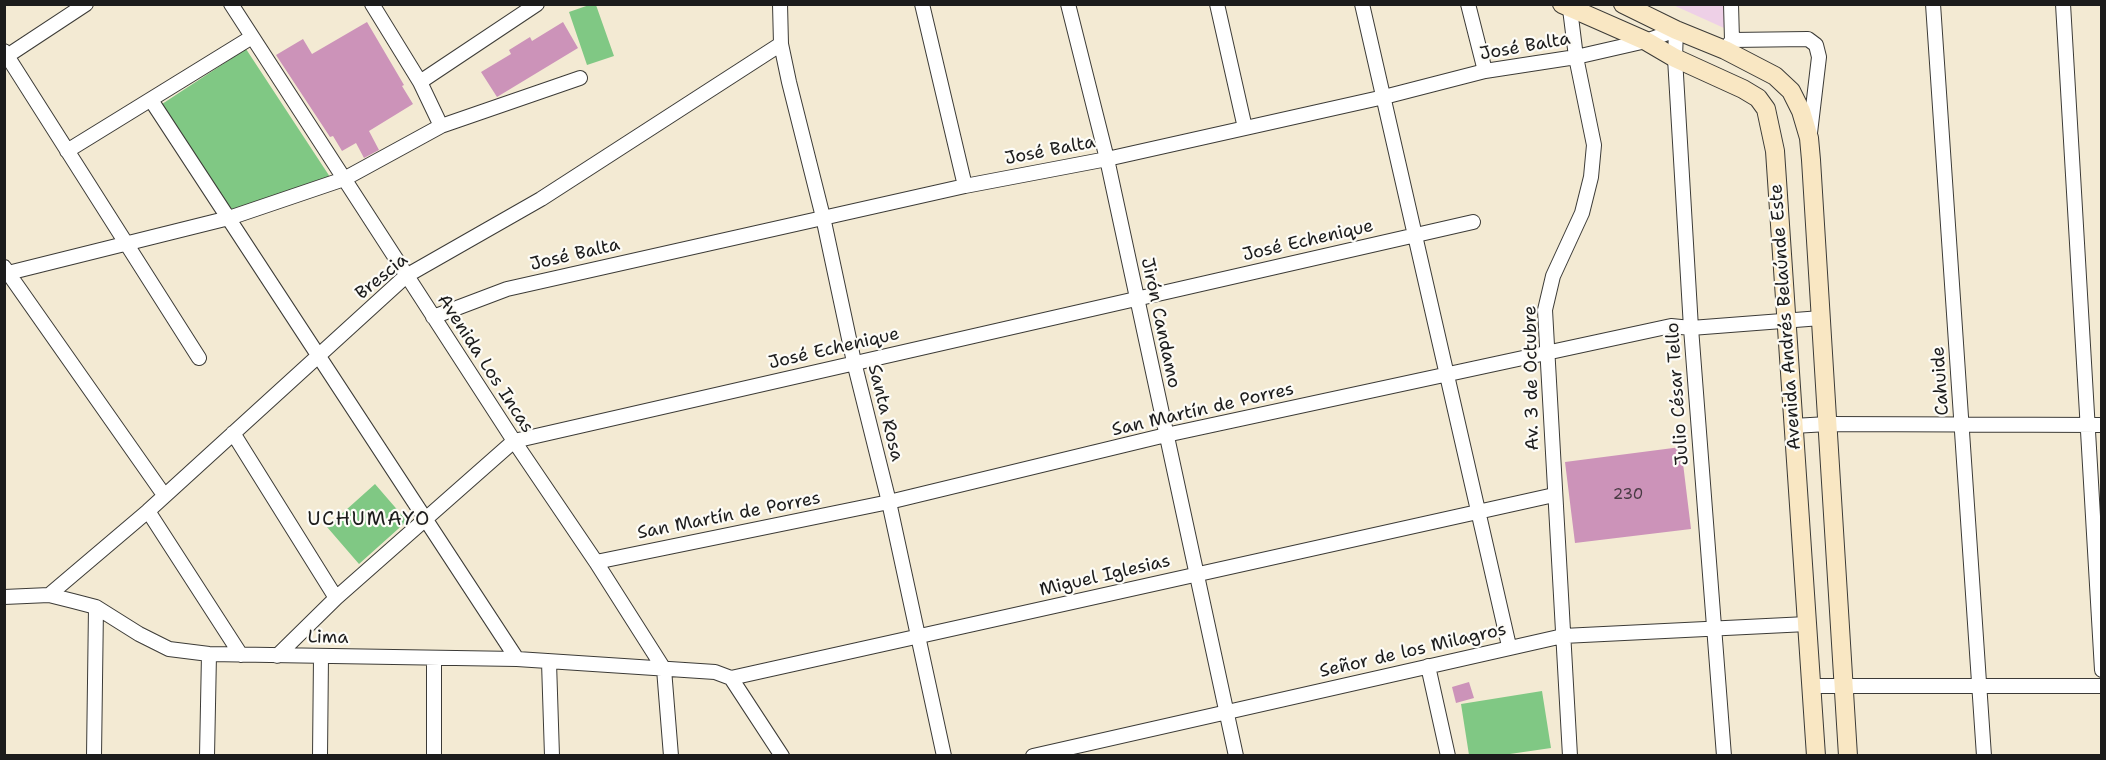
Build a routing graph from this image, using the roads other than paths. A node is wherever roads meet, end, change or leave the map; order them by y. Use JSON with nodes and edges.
{"nodes":[{"id":1,"x":86,"y":4,"type":"edge"},
{"id":2,"x":231,"y":4,"type":"edge"},
{"id":3,"x":372,"y":4,"type":"edge"},
{"id":4,"x":780,"y":4,"type":"edge"},
{"id":5,"x":922,"y":4,"type":"edge"},
{"id":6,"x":1068,"y":4,"type":"edge"},
{"id":7,"x":1217,"y":4,"type":"edge"},
{"id":8,"x":1362,"y":4,"type":"edge"},
{"id":9,"x":1468,"y":4,"type":"edge"},
{"id":10,"x":1623,"y":4,"type":"edge"},
{"id":11,"x":1731,"y":4,"type":"edge"},
{"id":12,"x":1933,"y":4,"type":"edge"},
{"id":13,"x":2063,"y":4,"type":"edge"},
{"id":14,"x":533,"y":6,"type":"edge"},
{"id":15,"x":1566,"y":7,"type":"edge"},
{"id":16,"x":1676,"y":30,"type":"junction"},
{"id":17,"x":252,"y":37,"type":"junction"},
{"id":18,"x":1646,"y":41,"type":"junction"},
{"id":19,"x":781,"y":44,"type":"junction"},
{"id":20,"x":1729,"y":45,"type":"junction"},
{"id":21,"x":6,"y":55,"type":"edge"},
{"id":22,"x":1576,"y":57,"type":"junction"},
{"id":23,"x":1675,"y":58,"type":"junction"},
{"id":24,"x":1485,"y":71,"type":"junction"},
{"id":25,"x":580,"y":78,"type":"dead end"},
{"id":26,"x":420,"y":82,"type":"junction"},
{"id":27,"x":1383,"y":97,"type":"junction"},
{"id":28,"x":151,"y":100,"type":"junction"},
{"id":29,"x":441,"y":126,"type":"junction"},
{"id":30,"x":1245,"y":128,"type":"junction"},
{"id":31,"x":1809,"y":138,"type":"junction"},
{"id":32,"x":67,"y":151,"type":"junction"},
{"id":33,"x":1107,"y":159,"type":"junction"},
{"id":34,"x":344,"y":179,"type":"junction"},
{"id":35,"x":964,"y":186,"type":"junction"},
{"id":36,"x":823,"y":217,"type":"junction"},
{"id":37,"x":229,"y":218,"type":"junction"},
{"id":38,"x":1473,"y":222,"type":"dead end"},
{"id":39,"x":1415,"y":235,"type":"junction"},
{"id":40,"x":126,"y":244,"type":"junction"},
{"id":41,"x":6,"y":272,"type":"edge"},
{"id":42,"x":406,"y":276,"type":"junction"},
{"id":43,"x":1137,"y":297,"type":"junction"},
{"id":44,"x":433,"y":316,"type":"junction"},
{"id":45,"x":1821,"y":318,"type":"junction"},
{"id":46,"x":1786,"y":321,"type":"junction"},
{"id":47,"x":1691,"y":328,"type":"junction"},
{"id":48,"x":1546,"y":352,"type":"junction"},
{"id":49,"x":318,"y":355,"type":"junction"},
{"id":50,"x":199,"y":358,"type":"dead end"},
{"id":51,"x":854,"y":362,"type":"junction"},
{"id":52,"x":1448,"y":374,"type":"junction"},
{"id":53,"x":1828,"y":424,"type":"junction"},
{"id":54,"x":1962,"y":424,"type":"junction"},
{"id":55,"x":2095,"y":425,"type":"edge"},
{"id":56,"x":1793,"y":426,"type":"junction"},
{"id":57,"x":233,"y":433,"type":"junction"},
{"id":58,"x":1166,"y":435,"type":"junction"},
{"id":59,"x":514,"y":441,"type":"junction"},
{"id":60,"x":164,"y":495,"type":"junction"},
{"id":61,"x":1554,"y":495,"type":"junction"},
{"id":62,"x":889,"y":502,"type":"junction"},
{"id":63,"x":148,"y":511,"type":"junction"},
{"id":64,"x":1477,"y":512,"type":"junction"},
{"id":65,"x":424,"y":518,"type":"junction"},
{"id":66,"x":596,"y":562,"type":"junction"},
{"id":67,"x":1197,"y":574,"type":"junction"},
{"id":68,"x":49,"y":595,"type":"junction"},
{"id":69,"x":4,"y":597,"type":"edge"},
{"id":70,"x":336,"y":598,"type":"junction"},
{"id":71,"x":96,"y":607,"type":"junction"},
{"id":72,"x":1807,"y":624,"type":"junction"},
{"id":73,"x":1713,"y":628,"type":"junction"},
{"id":74,"x":1563,"y":636,"type":"junction"},
{"id":75,"x":918,"y":638,"type":"junction"},
{"id":76,"x":1509,"y":646,"type":"junction"},
{"id":77,"x":209,"y":654,"type":"junction"},
{"id":78,"x":241,"y":656,"type":"junction"},
{"id":79,"x":278,"y":656,"type":"junction"},
{"id":80,"x":321,"y":656,"type":"junction"},
{"id":81,"x":434,"y":658,"type":"junction"},
{"id":82,"x":517,"y":659,"type":"junction"},
{"id":83,"x":549,"y":662,"type":"junction"},
{"id":84,"x":1428,"y":666,"type":"junction"},
{"id":85,"x":664,"y":669,"type":"junction"},
{"id":86,"x":2102,"y":670,"type":"edge"},
{"id":87,"x":731,"y":678,"type":"junction"},
{"id":88,"x":1811,"y":686,"type":"junction"},
{"id":89,"x":1844,"y":686,"type":"junction"},
{"id":90,"x":1980,"y":686,"type":"junction"},
{"id":91,"x":2102,"y":686,"type":"edge"},
{"id":92,"x":1226,"y":713,"type":"junction"},
{"id":93,"x":94,"y":756,"type":"edge"},
{"id":94,"x":207,"y":756,"type":"edge"},
{"id":95,"x":320,"y":756,"type":"edge"},
{"id":96,"x":434,"y":756,"type":"edge"},
{"id":97,"x":552,"y":756,"type":"edge"},
{"id":98,"x":670,"y":756,"type":"edge"},
{"id":99,"x":782,"y":756,"type":"edge"},
{"id":100,"x":944,"y":756,"type":"edge"},
{"id":101,"x":1033,"y":756,"type":"edge"},
{"id":102,"x":1236,"y":756,"type":"edge"},
{"id":103,"x":1448,"y":756,"type":"edge"},
{"id":104,"x":1569,"y":756,"type":"edge"},
{"id":105,"x":1724,"y":756,"type":"edge"},
{"id":106,"x":1816,"y":756,"type":"edge"},
{"id":107,"x":1848,"y":756,"type":"edge"},
{"id":108,"x":1984,"y":756,"type":"edge"}],
"edges":[{"from":1,"to":21,"type":"street"},
{"from":2,"to":17,"type":"street","name":"Avenida Los Incas"},
{"from":3,"to":26,"type":"street"},
{"from":4,"to":19,"type":"street","name":"Santa Rosa"},
{"from":5,"to":35,"type":"street"},
{"from":6,"to":33,"type":"street","name":"Jirón Candamo"},
{"from":7,"to":30,"type":"street"},
{"from":8,"to":27,"type":"street"},
{"from":9,"to":24,"type":"street"},
{"from":10,"to":16,"type":"street","name":"Avenida Andrés Belaúnde Este"},
{"from":11,"to":20,"type":"street"},
{"from":12,"to":54,"type":"street","name":"Cahuide"},
{"from":13,"to":55,"type":"street"},
{"from":14,"to":26,"type":"street"},
{"from":15,"to":18,"type":"street","name":"Avenida Andrés Belaúnde Este"},
{"from":15,"to":22,"type":"street","name":"Av. 3 de Octubre"},
{"from":16,"to":18,"type":"street","name":"José Balta"},
{"from":16,"to":20,"type":"street","name":"Avenida Andrés Belaúnde Este"},
{"from":16,"to":23,"type":"street","name":"Julio César Tello"},
{"from":17,"to":28,"type":"street"},
{"from":17,"to":34,"type":"street","name":"Avenida Los Incas"},
{"from":18,"to":22,"type":"street","name":"José Balta"},
{"from":18,"to":23,"type":"street","name":"Avenida Andrés Belaúnde Este"},
{"from":19,"to":36,"type":"street","name":"Santa Rosa"},
{"from":19,"to":42,"type":"street","name":"Brescia"},
{"from":20,"to":31,"type":"street","name":"Avenida Andrés Belaúnde Este"},
{"from":20,"to":31,"type":"street"},
{"from":21,"to":32,"type":"street"},
{"from":22,"to":24,"type":"street","name":"José Balta"},
{"from":22,"to":48,"type":"street","name":"Av. 3 de Octubre"},
{"from":23,"to":46,"type":"street","name":"Avenida Andrés Belaúnde Este"},
{"from":23,"to":47,"type":"street","name":"Julio César Tello"},
{"from":24,"to":27,"type":"street","name":"José Balta"},
{"from":25,"to":29,"type":"street"},
{"from":26,"to":29,"type":"street"},
{"from":27,"to":30,"type":"street","name":"José Balta"},
{"from":27,"to":39,"type":"street"},
{"from":28,"to":32,"type":"street"},
{"from":28,"to":37,"type":"street"},
{"from":29,"to":34,"type":"street"},
{"from":30,"to":33,"type":"street","name":"José Balta"},
{"from":31,"to":45,"type":"street","name":"Avenida Andrés Belaúnde Este"},
{"from":32,"to":40,"type":"street"},
{"from":33,"to":35,"type":"street","name":"José Balta"},
{"from":33,"to":43,"type":"street","name":"Jirón Candamo"},
{"from":34,"to":37,"type":"street"},
{"from":34,"to":42,"type":"street","name":"Avenida Los Incas"},
{"from":35,"to":36,"type":"street","name":"José Balta"},
{"from":36,"to":44,"type":"street","name":"José Balta"},
{"from":36,"to":51,"type":"street","name":"Santa Rosa"},
{"from":37,"to":40,"type":"street"},
{"from":37,"to":49,"type":"street"},
{"from":38,"to":39,"type":"street","name":"José Echenique"},
{"from":39,"to":43,"type":"street","name":"José Echenique"},
{"from":39,"to":52,"type":"street"},
{"from":40,"to":41,"type":"street"},
{"from":40,"to":50,"type":"street"},
{"from":41,"to":60,"type":"street"},
{"from":42,"to":44,"type":"street","name":"Avenida Los Incas"},
{"from":42,"to":49,"type":"street","name":"Brescia"},
{"from":43,"to":51,"type":"street","name":"José Echenique"},
{"from":43,"to":58,"type":"street","name":"Jirón Candamo"},
{"from":44,"to":59,"type":"street","name":"Avenida Los Incas"},
{"from":45,"to":46,"type":"street","name":"San Martín de Porres"},
{"from":45,"to":53,"type":"street","name":"Avenida Andrés Belaúnde Este"},
{"from":46,"to":47,"type":"street","name":"San Martín de Porres"},
{"from":46,"to":56,"type":"street","name":"Avenida Andrés Belaúnde Este"},
{"from":47,"to":48,"type":"street","name":"San Martín de Porres"},
{"from":47,"to":73,"type":"street","name":"Julio César Tello"},
{"from":48,"to":52,"type":"street","name":"San Martín de Porres"},
{"from":48,"to":61,"type":"street","name":"Av. 3 de Octubre"},
{"from":49,"to":57,"type":"street","name":"Brescia"},
{"from":49,"to":65,"type":"street"},
{"from":51,"to":59,"type":"street","name":"José Echenique"},
{"from":51,"to":62,"type":"street","name":"Santa Rosa"},
{"from":52,"to":58,"type":"street","name":"San Martín de Porres"},
{"from":52,"to":64,"type":"street"},
{"from":53,"to":54,"type":"street"},
{"from":53,"to":56,"type":"street"},
{"from":53,"to":89,"type":"street","name":"Avenida Andrés Belaúnde Este"},
{"from":54,"to":55,"type":"street"},
{"from":54,"to":90,"type":"street","name":"Cahuide"},
{"from":55,"to":86,"type":"street"},
{"from":56,"to":72,"type":"street","name":"Avenida Andrés Belaúnde Este"},
{"from":57,"to":60,"type":"street","name":"Brescia"},
{"from":57,"to":70,"type":"street"},
{"from":58,"to":62,"type":"street","name":"San Martín de Porres"},
{"from":58,"to":67,"type":"street","name":"Jirón Candamo"},
{"from":59,"to":65,"type":"street","name":"José Echenique"},
{"from":59,"to":66,"type":"street","name":"Avenida Los Incas"},
{"from":60,"to":63,"type":"street","name":"Brescia"},
{"from":61,"to":64,"type":"street","name":"Miguel Iglesias"},
{"from":61,"to":74,"type":"street","name":"Av. 3 de Octubre"},
{"from":62,"to":66,"type":"street","name":"San Martín de Porres"},
{"from":62,"to":75,"type":"street","name":"Santa Rosa"},
{"from":63,"to":68,"type":"street","name":"Brescia"},
{"from":63,"to":78,"type":"street"},
{"from":64,"to":67,"type":"street","name":"Miguel Iglesias"},
{"from":64,"to":76,"type":"street"},
{"from":65,"to":70,"type":"street","name":"José Echenique"},
{"from":65,"to":82,"type":"street"},
{"from":66,"to":85,"type":"street","name":"Avenida Los Incas"},
{"from":67,"to":75,"type":"street","name":"Miguel Iglesias"},
{"from":67,"to":92,"type":"street","name":"Jirón Candamo"},
{"from":68,"to":69,"type":"street","name":"Lima"},
{"from":68,"to":71,"type":"street","name":"Lima"},
{"from":70,"to":79,"type":"street","name":"José Echenique"},
{"from":71,"to":77,"type":"street","name":"Lima"},
{"from":71,"to":93,"type":"street"},
{"from":72,"to":73,"type":"street","name":"Señor de los Milagros"},
{"from":72,"to":88,"type":"street","name":"Avenida Andrés Belaúnde Este"},
{"from":73,"to":74,"type":"street","name":"Señor de los Milagros"},
{"from":73,"to":105,"type":"street","name":"Julio César Tello"},
{"from":74,"to":76,"type":"street","name":"Señor de los Milagros"},
{"from":74,"to":104,"type":"street","name":"Av. 3 de Octubre"},
{"from":75,"to":87,"type":"street","name":"Miguel Iglesias"},
{"from":75,"to":100,"type":"street","name":"Santa Rosa"},
{"from":76,"to":84,"type":"street","name":"Señor de los Milagros"},
{"from":77,"to":78,"type":"street","name":"Lima"},
{"from":77,"to":94,"type":"street"},
{"from":78,"to":79,"type":"street","name":"Lima"},
{"from":79,"to":80,"type":"street","name":"Lima"},
{"from":80,"to":81,"type":"street","name":"Lima"},
{"from":80,"to":95,"type":"street"},
{"from":81,"to":82,"type":"street","name":"Lima"},
{"from":81,"to":96,"type":"street"},
{"from":82,"to":83,"type":"street","name":"Lima"},
{"from":83,"to":85,"type":"street","name":"Lima"},
{"from":83,"to":97,"type":"street"},
{"from":84,"to":92,"type":"street","name":"Señor de los Milagros"},
{"from":84,"to":103,"type":"street"},
{"from":85,"to":87,"type":"street","name":"Miguel Iglesias"},
{"from":85,"to":98,"type":"street","name":"Avenida Los Incas"},
{"from":87,"to":99,"type":"street"},
{"from":88,"to":89,"type":"street"},
{"from":88,"to":106,"type":"street","name":"Avenida Andrés Belaúnde Este"},
{"from":89,"to":90,"type":"street"},
{"from":89,"to":107,"type":"street","name":"Avenida Andrés Belaúnde Este"},
{"from":90,"to":91,"type":"street"},
{"from":90,"to":108,"type":"street","name":"Cahuide"},
{"from":92,"to":101,"type":"street","name":"Señor de los Milagros"},
{"from":92,"to":102,"type":"street","name":"Jirón Candamo"}]}
